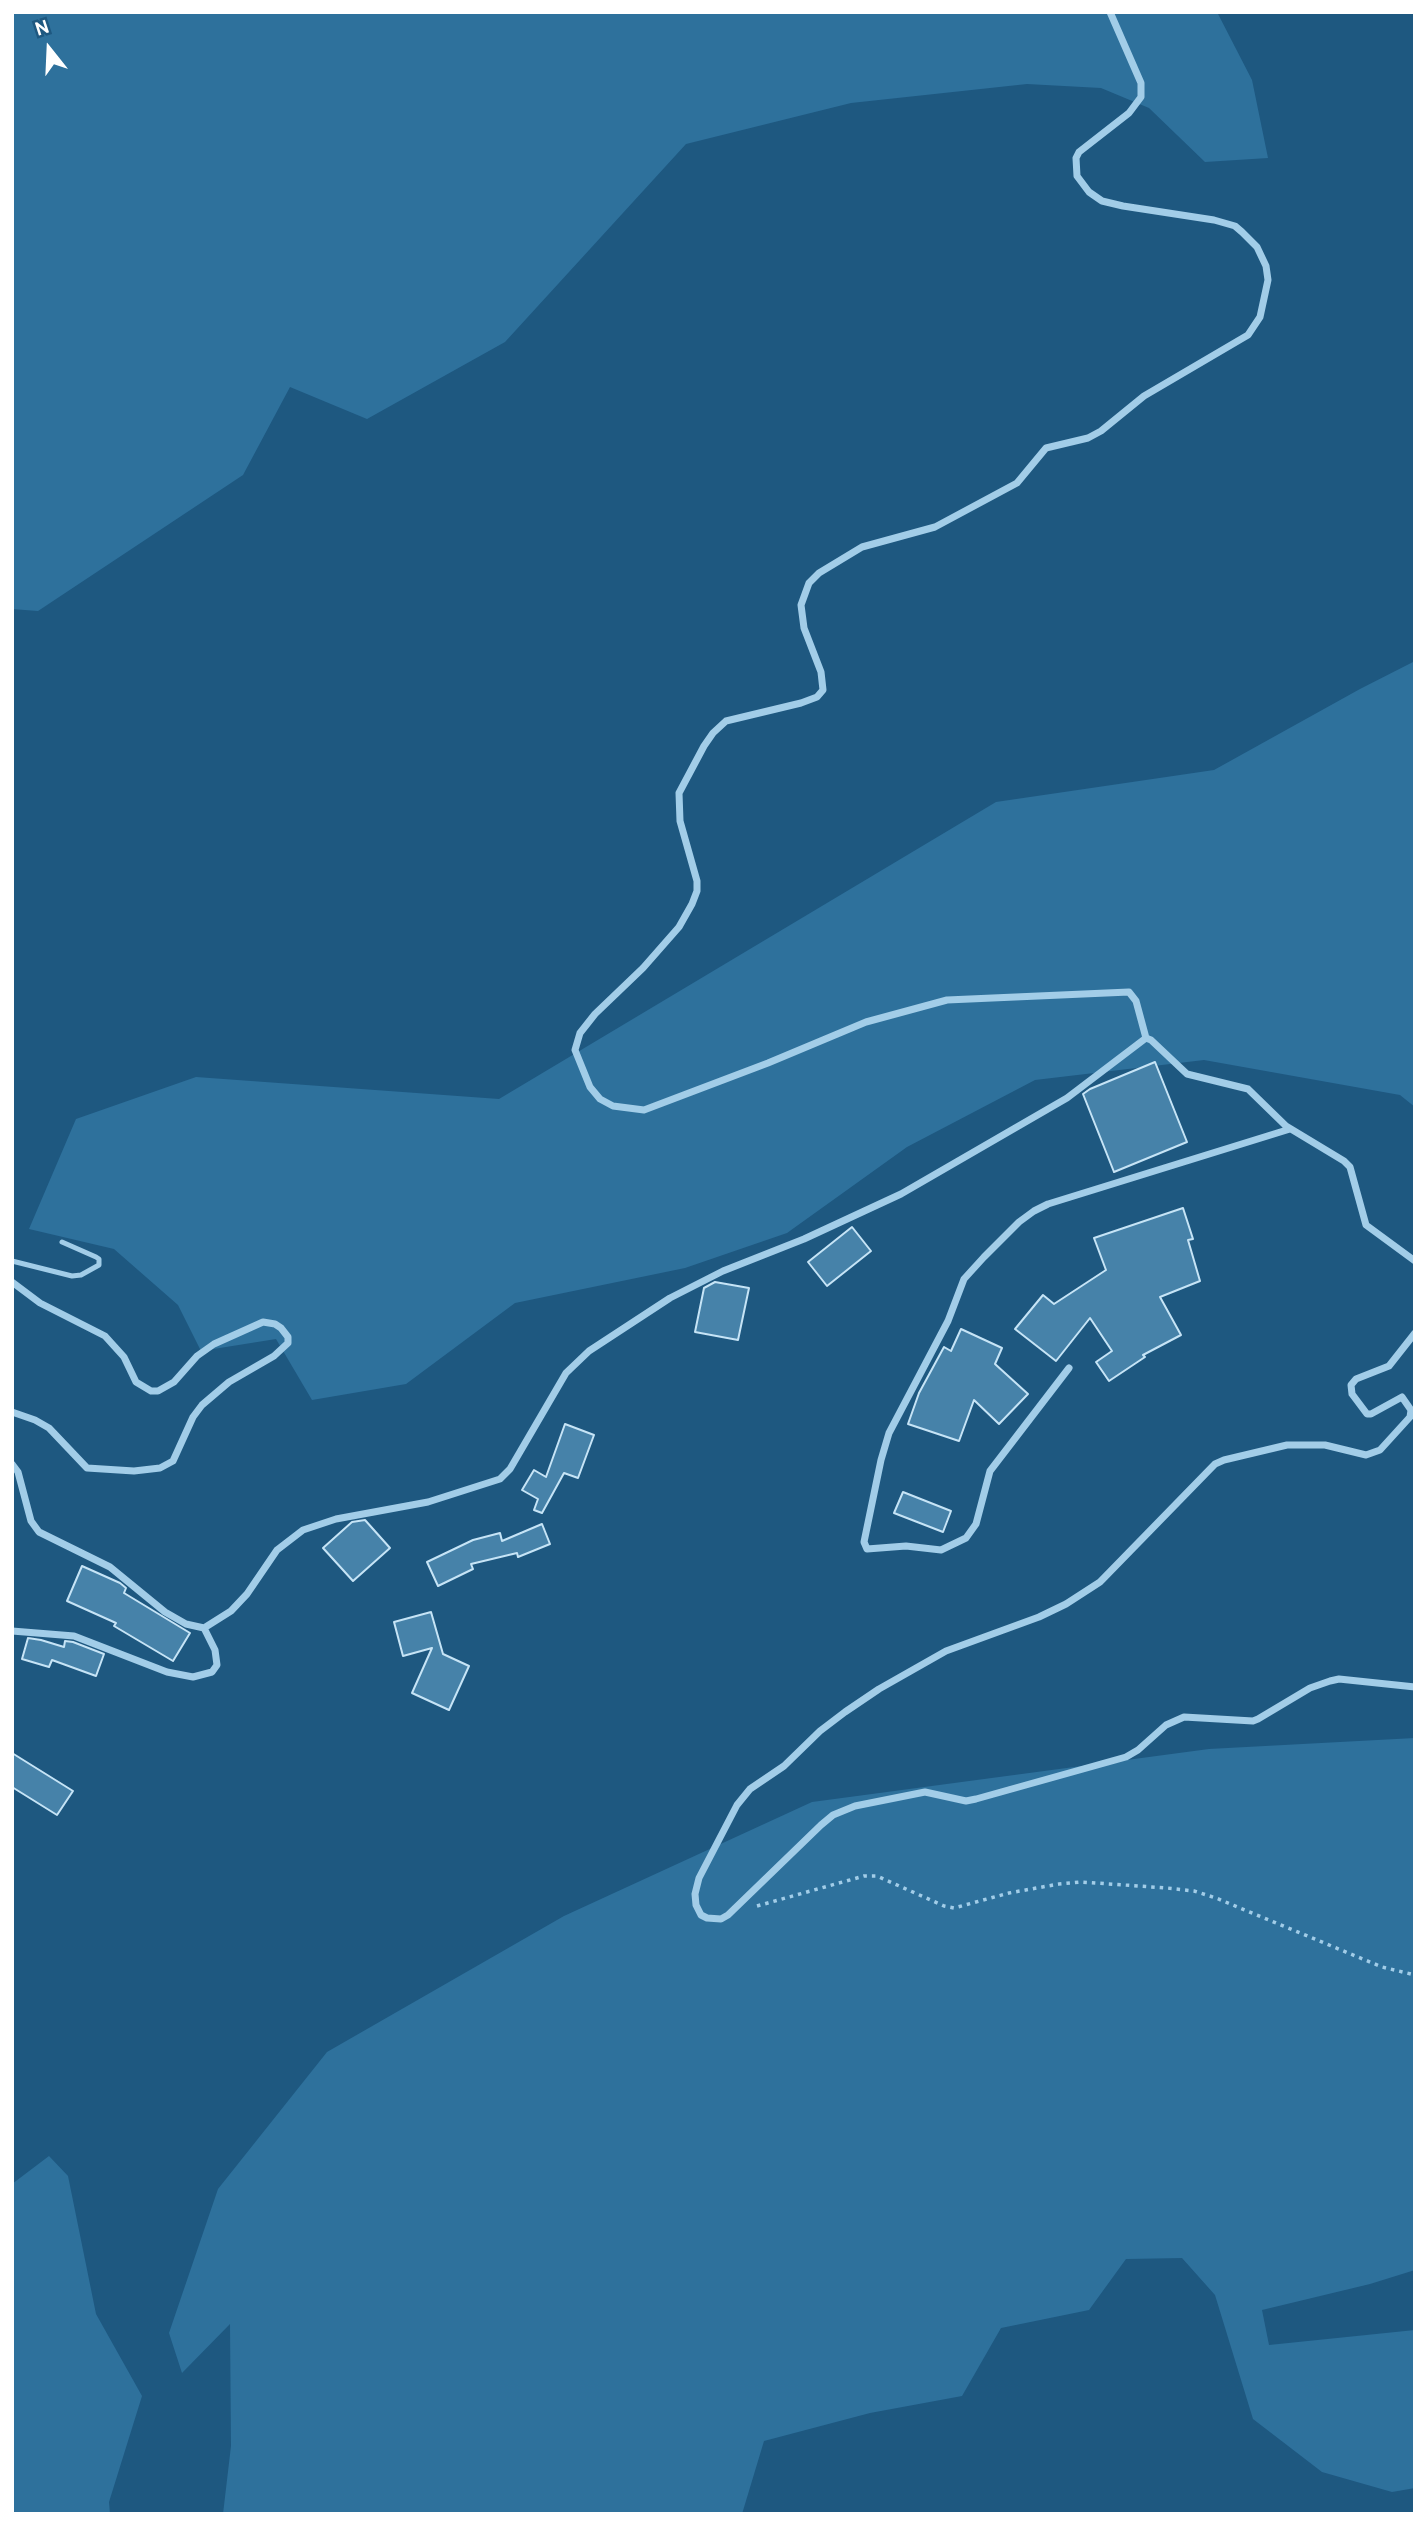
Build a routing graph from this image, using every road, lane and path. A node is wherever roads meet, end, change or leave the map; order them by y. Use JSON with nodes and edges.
{"nodes":[{"id":1,"x":1110,"y":12,"type":"edge"},
{"id":2,"x":1146,"y":1038,"type":"junction"},
{"id":3,"x":1290,"y":1129,"type":"junction"},
{"id":4,"x":62,"y":1242,"type":"dead end"},
{"id":5,"x":12,"y":1261,"type":"edge"},
{"id":6,"x":1415,"y":1261,"type":"edge"},
{"id":7,"x":12,"y":1282,"type":"edge"},
{"id":8,"x":1415,"y":1333,"type":"edge"},
{"id":9,"x":1069,"y":1368,"type":"dead end"},
{"id":10,"x":1413,"y":1409,"type":"edge"},
{"id":11,"x":12,"y":1412,"type":"edge"},
{"id":12,"x":12,"y":1464,"type":"edge"},
{"id":13,"x":204,"y":1629,"type":"junction"},
{"id":14,"x":12,"y":1631,"type":"edge"},
{"id":15,"x":1415,"y":1686,"type":"edge"},
{"id":16,"x":728,"y":1915,"type":"junction"},
{"id":17,"x":1415,"y":1975,"type":"edge"}],
"edges":[{"from":1,"to":2,"type":"street"},
{"from":2,"to":3,"type":"street"},
{"from":2,"to":13,"type":"street"},
{"from":3,"to":6,"type":"street"},
{"from":3,"to":9,"type":"street"},
{"from":4,"to":5,"type":"lane"},
{"from":7,"to":11,"type":"street"},
{"from":8,"to":10,"type":"street"},
{"from":10,"to":16,"type":"street"},
{"from":12,"to":13,"type":"street"},
{"from":13,"to":14,"type":"street"},
{"from":15,"to":16,"type":"street"},
{"from":16,"to":17,"type":"path"}]}
